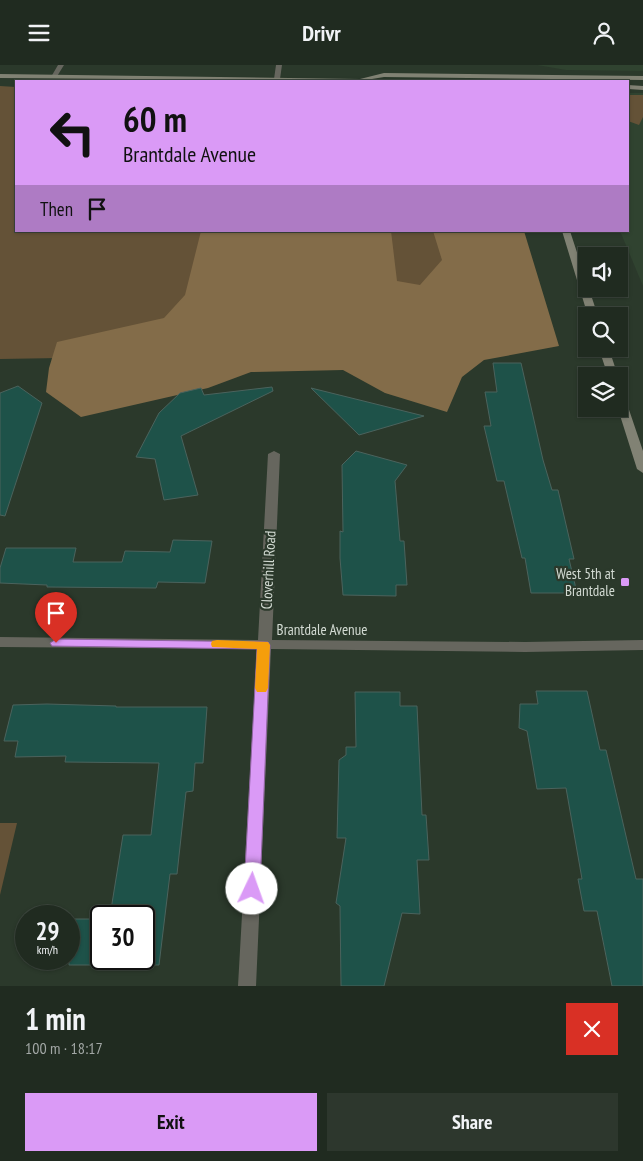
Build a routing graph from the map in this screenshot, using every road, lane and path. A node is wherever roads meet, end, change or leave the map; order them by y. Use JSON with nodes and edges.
{"nodes":[{"id":1,"x":61,"y":65,"type":"edge"},
{"id":2,"x":279,"y":65,"type":"edge"},
{"id":3,"x":497,"y":67,"type":"dead end"},
{"id":4,"x":523,"y":67,"type":"dead end"},
{"id":5,"x":0,"y":76,"type":"edge"},
{"id":6,"x":54,"y":77,"type":"junction"},
{"id":7,"x":500,"y":78,"type":"edge"},
{"id":8,"x":643,"y":78,"type":"edge"},
{"id":9,"x":277,"y":79,"type":"junction"},
{"id":10,"x":528,"y":79,"type":"edge"},
{"id":11,"x":360,"y":80,"type":"joint"},
{"id":12,"x":629,"y":87,"type":"edge"},
{"id":13,"x":643,"y":87,"type":"edge"},
{"id":14,"x":566,"y":232,"type":"edge"},
{"id":15,"x":590,"y":307,"type":"edge"},
{"id":16,"x":626,"y":417,"type":"edge"},
{"id":17,"x":274,"y":453,"type":"dead end"},
{"id":18,"x":643,"y":469,"type":"edge"},
{"id":19,"x":0,"y":642,"type":"edge"},
{"id":20,"x":264,"y":645,"type":"junction"},
{"id":21,"x":643,"y":645,"type":"edge"},
{"id":22,"x":247,"y":986,"type":"edge"}],
"edges":[{"from":1,"to":6,"type":"street"},
{"from":2,"to":9,"type":"street"},
{"from":3,"to":7,"type":"main road"},
{"from":4,"to":10,"type":"main road"},
{"from":5,"to":6,"type":"main road"},
{"from":6,"to":9,"type":"main road"},
{"from":7,"to":10,"type":"main road"},
{"from":7,"to":11,"type":"main road"},
{"from":8,"to":10,"type":"main road"},
{"from":9,"to":11,"type":"main road"},
{"from":12,"to":13,"type":"main road"},
{"from":14,"to":15,"type":"main road"},
{"from":16,"to":18,"type":"main road"},
{"from":17,"to":20,"type":"street","name":"Cloverhill Road"},
{"from":19,"to":20,"type":"street","name":"Brantdale Avenue"},
{"from":20,"to":21,"type":"street","name":"Brantdale Avenue"},
{"from":20,"to":22,"type":"street","name":"Cloverhill Road"}]}
